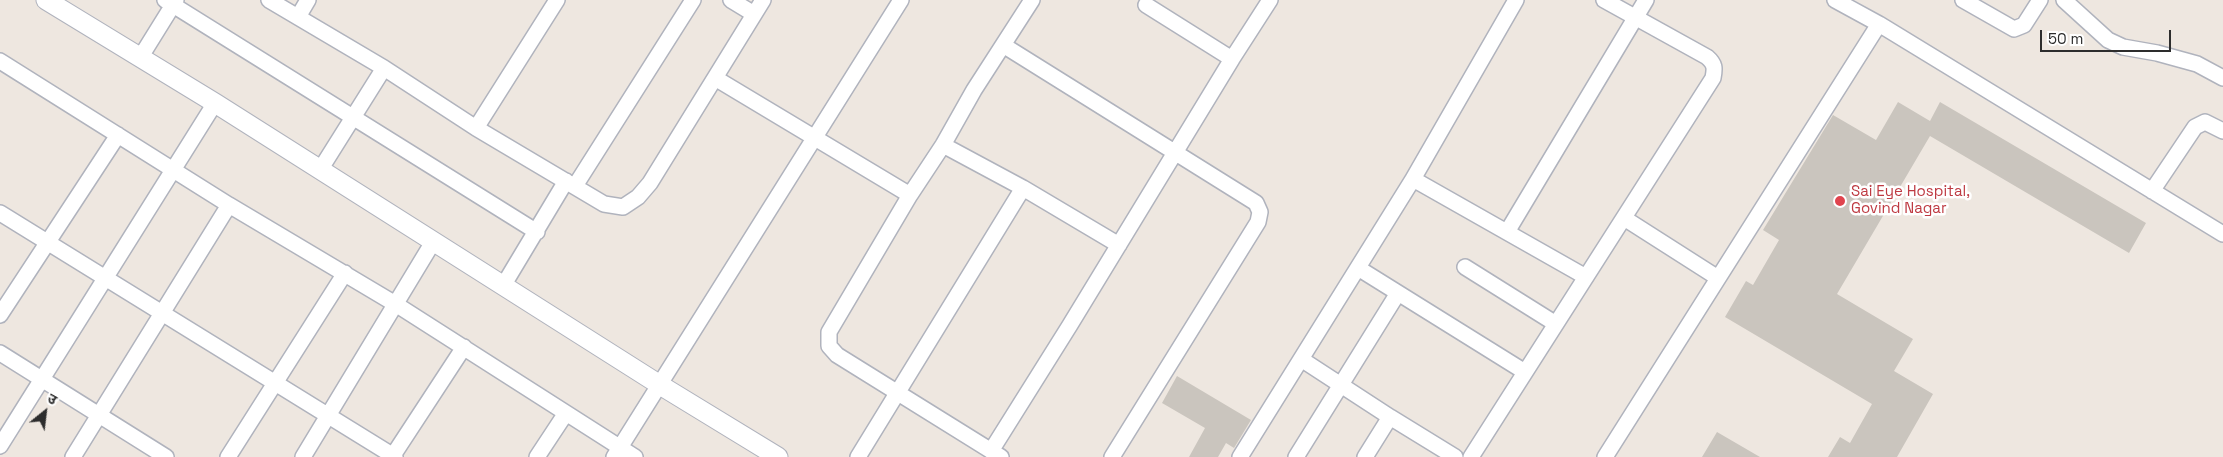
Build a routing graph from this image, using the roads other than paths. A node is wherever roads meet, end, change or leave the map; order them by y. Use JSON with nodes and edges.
{"nodes":[{"id":1,"x":46,"y":0,"type":"edge"},
{"id":2,"x":269,"y":0,"type":"edge"},
{"id":3,"x":308,"y":0,"type":"edge"},
{"id":4,"x":556,"y":0,"type":"edge"},
{"id":5,"x":693,"y":0,"type":"edge"},
{"id":6,"x":731,"y":0,"type":"edge"},
{"id":7,"x":763,"y":0,"type":"edge"},
{"id":8,"x":901,"y":0,"type":"edge"},
{"id":9,"x":1032,"y":0,"type":"edge"},
{"id":10,"x":1270,"y":0,"type":"edge"},
{"id":11,"x":1516,"y":0,"type":"edge"},
{"id":12,"x":1604,"y":0,"type":"edge"},
{"id":13,"x":1646,"y":0,"type":"edge"},
{"id":14,"x":1835,"y":0,"type":"edge"},
{"id":15,"x":1963,"y":0,"type":"edge"},
{"id":16,"x":2040,"y":0,"type":"edge"},
{"id":17,"x":2064,"y":0,"type":"edge"},
{"id":18,"x":172,"y":2,"type":"edge"},
{"id":19,"x":1145,"y":2,"type":"edge"},
{"id":20,"x":1860,"y":6,"type":"edge"},
{"id":21,"x":754,"y":14,"type":"junction"},
{"id":22,"x":298,"y":17,"type":"junction"},
{"id":23,"x":1636,"y":18,"type":"junction"},
{"id":24,"x":1879,"y":24,"type":"junction"},
{"id":25,"x":1003,"y":45,"type":"junction"},
{"id":26,"x":140,"y":58,"type":"junction"},
{"id":27,"x":1232,"y":59,"type":"junction"},
{"id":28,"x":384,"y":68,"type":"junction"},
{"id":29,"x":3,"y":69,"type":"edge"},
{"id":30,"x":715,"y":78,"type":"junction"},
{"id":31,"x":2223,"y":78,"type":"edge"},
{"id":32,"x":216,"y":103,"type":"junction"},
{"id":33,"x":353,"y":117,"type":"junction"},
{"id":34,"x":476,"y":128,"type":"junction"},
{"id":35,"x":2223,"y":131,"type":"edge"},
{"id":36,"x":118,"y":135,"type":"junction"},
{"id":37,"x":815,"y":139,"type":"junction"},
{"id":38,"x":943,"y":145,"type":"junction"},
{"id":39,"x":1176,"y":152,"type":"junction"},
{"id":40,"x":173,"y":170,"type":"junction"},
{"id":41,"x":320,"y":170,"type":"junction"},
{"id":42,"x":1413,"y":179,"type":"junction"},
{"id":43,"x":571,"y":184,"type":"junction"},
{"id":44,"x":1023,"y":188,"type":"junction"},
{"id":45,"x":2152,"y":191,"type":"junction"},
{"id":46,"x":910,"y":196,"type":"junction"},
{"id":47,"x":229,"y":205,"type":"junction"},
{"id":48,"x":0,"y":214,"type":"edge"},
{"id":49,"x":1624,"y":218,"type":"junction"},
{"id":50,"x":537,"y":232,"type":"junction"},
{"id":51,"x":1507,"y":232,"type":"junction"},
{"id":52,"x":2223,"y":234,"type":"edge"},
{"id":53,"x":47,"y":242,"type":"junction"},
{"id":54,"x":433,"y":242,"type":"junction"},
{"id":55,"x":1119,"y":245,"type":"junction"},
{"id":56,"x":1465,"y":267,"type":"dead end"},
{"id":57,"x":1358,"y":268,"type":"junction"},
{"id":58,"x":345,"y":273,"type":"junction"},
{"id":59,"x":1586,"y":277,"type":"junction"},
{"id":60,"x":106,"y":278,"type":"junction"},
{"id":61,"x":1718,"y":278,"type":"junction"},
{"id":62,"x":503,"y":286,"type":"junction"},
{"id":63,"x":1398,"y":293,"type":"junction"},
{"id":64,"x":397,"y":305,"type":"junction"},
{"id":65,"x":164,"y":313,"type":"junction"},
{"id":66,"x":0,"y":315,"type":"edge"},
{"id":67,"x":1556,"y":324,"type":"junction"},
{"id":68,"x":464,"y":347,"type":"junction"},
{"id":69,"x":0,"y":353,"type":"edge"},
{"id":70,"x":1301,"y":359,"type":"junction"},
{"id":71,"x":1525,"y":372,"type":"junction"},
{"id":72,"x":42,"y":379,"type":"junction"},
{"id":73,"x":277,"y":383,"type":"junction"},
{"id":74,"x":660,"y":385,"type":"junction"},
{"id":75,"x":1341,"y":385,"type":"junction"},
{"id":76,"x":898,"y":392,"type":"junction"},
{"id":77,"x":566,"y":412,"type":"junction"},
{"id":78,"x":100,"y":415,"type":"junction"},
{"id":79,"x":329,"y":415,"type":"junction"},
{"id":80,"x":1390,"y":417,"type":"junction"},
{"id":81,"x":0,"y":446,"type":"edge"},
{"id":82,"x":617,"y":452,"type":"edge"},
{"id":83,"x":996,"y":454,"type":"edge"},
{"id":84,"x":73,"y":457,"type":"edge"},
{"id":85,"x":166,"y":457,"type":"edge"},
{"id":86,"x":228,"y":457,"type":"edge"},
{"id":87,"x":303,"y":457,"type":"edge"},
{"id":88,"x":393,"y":457,"type":"edge"},
{"id":89,"x":537,"y":457,"type":"edge"},
{"id":90,"x":635,"y":457,"type":"edge"},
{"id":91,"x":778,"y":457,"type":"edge"},
{"id":92,"x":858,"y":457,"type":"edge"},
{"id":93,"x":1112,"y":457,"type":"edge"},
{"id":94,"x":1240,"y":457,"type":"edge"},
{"id":95,"x":1296,"y":457,"type":"edge"},
{"id":96,"x":1365,"y":457,"type":"edge"},
{"id":97,"x":1456,"y":457,"type":"edge"},
{"id":98,"x":1471,"y":457,"type":"edge"},
{"id":99,"x":1605,"y":457,"type":"edge"}],
"edges":[{"from":1,"to":26,"type":"street"},
{"from":2,"to":22,"type":"street"},
{"from":3,"to":22,"type":"street"},
{"from":4,"to":34,"type":"street"},
{"from":5,"to":43,"type":"street"},
{"from":6,"to":21,"type":"street"},
{"from":7,"to":21,"type":"street"},
{"from":8,"to":37,"type":"street"},
{"from":9,"to":25,"type":"street"},
{"from":10,"to":27,"type":"street"},
{"from":11,"to":42,"type":"street"},
{"from":12,"to":23,"type":"street"},
{"from":13,"to":23,"type":"street"},
{"from":14,"to":20,"type":"street"},
{"from":15,"to":16,"type":"street"},
{"from":17,"to":31,"type":"street"},
{"from":18,"to":26,"type":"street"},
{"from":18,"to":33,"type":"street"},
{"from":19,"to":27,"type":"street"},
{"from":20,"to":24,"type":"street"},
{"from":21,"to":30,"type":"street"},
{"from":22,"to":28,"type":"street"},
{"from":23,"to":49,"type":"street"},
{"from":23,"to":51,"type":"street"},
{"from":24,"to":45,"type":"street"},
{"from":24,"to":61,"type":"street"},
{"from":25,"to":38,"type":"street"},
{"from":25,"to":39,"type":"street"},
{"from":26,"to":32,"type":"street"},
{"from":27,"to":39,"type":"street"},
{"from":28,"to":33,"type":"street"},
{"from":28,"to":34,"type":"street"},
{"from":29,"to":36,"type":"street"},
{"from":30,"to":37,"type":"street"},
{"from":30,"to":43,"type":"street"},
{"from":32,"to":40,"type":"street"},
{"from":32,"to":41,"type":"street"},
{"from":33,"to":41,"type":"street"},
{"from":33,"to":50,"type":"street"},
{"from":34,"to":43,"type":"street"},
{"from":35,"to":45,"type":"street"},
{"from":36,"to":40,"type":"street"},
{"from":36,"to":53,"type":"street"},
{"from":37,"to":46,"type":"street"},
{"from":37,"to":74,"type":"street"},
{"from":38,"to":44,"type":"street"},
{"from":38,"to":46,"type":"street"},
{"from":39,"to":55,"type":"street"},
{"from":39,"to":93,"type":"street"},
{"from":40,"to":47,"type":"street"},
{"from":40,"to":60,"type":"street"},
{"from":41,"to":54,"type":"street"},
{"from":42,"to":51,"type":"street"},
{"from":42,"to":57,"type":"street"},
{"from":43,"to":50,"type":"street"},
{"from":44,"to":55,"type":"street"},
{"from":44,"to":76,"type":"street"},
{"from":45,"to":52,"type":"street"},
{"from":46,"to":76,"type":"street"},
{"from":47,"to":58,"type":"street"},
{"from":47,"to":65,"type":"street"},
{"from":48,"to":53,"type":"street"},
{"from":49,"to":59,"type":"street"},
{"from":49,"to":61,"type":"street"},
{"from":50,"to":62,"type":"street"},
{"from":51,"to":59,"type":"street"},
{"from":53,"to":60,"type":"street"},
{"from":53,"to":66,"type":"street"},
{"from":54,"to":62,"type":"street"},
{"from":54,"to":64,"type":"street"},
{"from":55,"to":83,"type":"street"},
{"from":56,"to":67,"type":"street"},
{"from":57,"to":63,"type":"street"},
{"from":57,"to":70,"type":"street"},
{"from":58,"to":64,"type":"street"},
{"from":58,"to":73,"type":"street"},
{"from":59,"to":67,"type":"street"},
{"from":60,"to":65,"type":"street"},
{"from":60,"to":72,"type":"street"},
{"from":61,"to":99,"type":"street"},
{"from":62,"to":74,"type":"street"},
{"from":63,"to":71,"type":"street"},
{"from":63,"to":75,"type":"street"},
{"from":64,"to":68,"type":"street"},
{"from":64,"to":79,"type":"street"},
{"from":65,"to":73,"type":"street"},
{"from":65,"to":78,"type":"street"},
{"from":67,"to":71,"type":"street"},
{"from":68,"to":77,"type":"street"},
{"from":68,"to":88,"type":"street"},
{"from":69,"to":72,"type":"street"},
{"from":70,"to":75,"type":"street"},
{"from":70,"to":94,"type":"street"},
{"from":71,"to":98,"type":"street"},
{"from":72,"to":78,"type":"street"},
{"from":72,"to":81,"type":"street"},
{"from":73,"to":79,"type":"street"},
{"from":73,"to":86,"type":"street"},
{"from":74,"to":82,"type":"street"},
{"from":74,"to":91,"type":"street"},
{"from":75,"to":80,"type":"street"},
{"from":75,"to":95,"type":"street"},
{"from":76,"to":83,"type":"street"},
{"from":76,"to":92,"type":"street"},
{"from":77,"to":82,"type":"street"},
{"from":77,"to":89,"type":"street"},
{"from":78,"to":84,"type":"street"},
{"from":78,"to":85,"type":"street"},
{"from":79,"to":87,"type":"street"},
{"from":79,"to":88,"type":"street"},
{"from":80,"to":96,"type":"street"},
{"from":80,"to":97,"type":"street"},
{"from":82,"to":90,"type":"street"}]}
